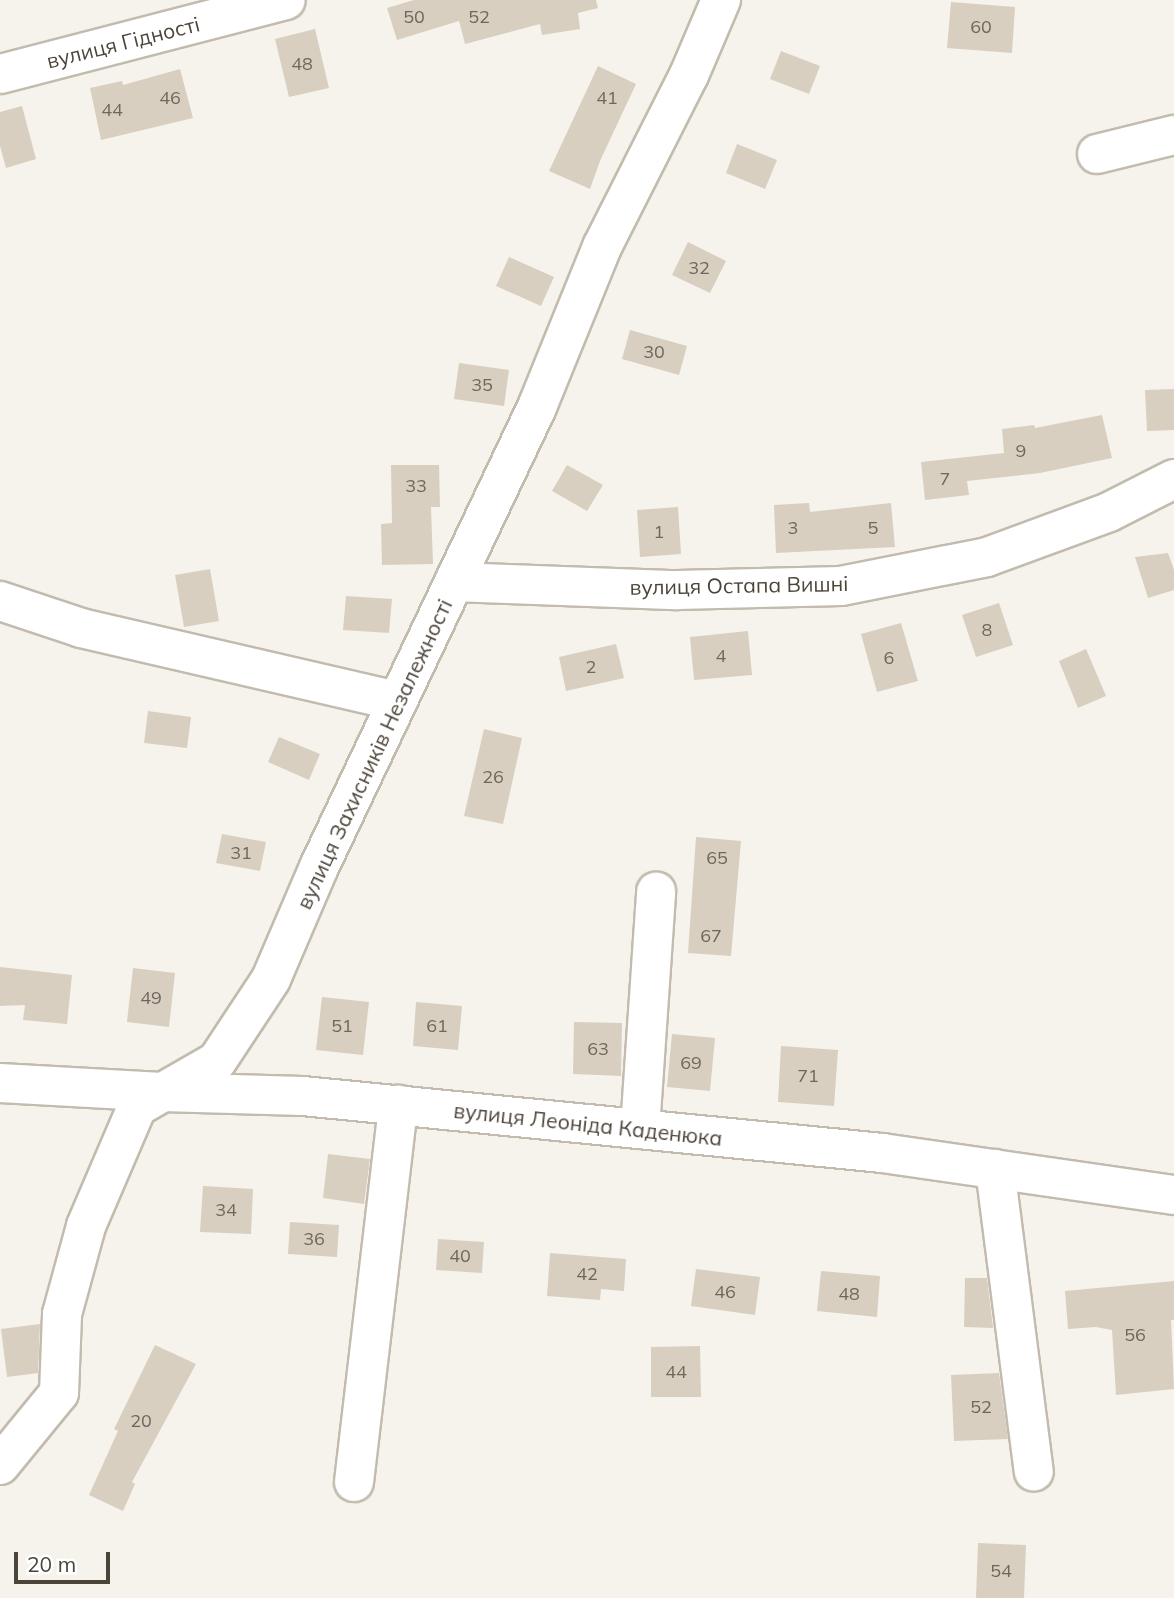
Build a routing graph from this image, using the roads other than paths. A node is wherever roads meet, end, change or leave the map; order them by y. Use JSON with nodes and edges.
{"nodes":[{"id":1,"x":286,"y":0,"type":"edge"},
{"id":2,"x":721,"y":0,"type":"edge"},
{"id":3,"x":0,"y":74,"type":"edge"},
{"id":4,"x":1174,"y":135,"type":"edge"},
{"id":5,"x":1097,"y":154,"type":"dead end"},
{"id":6,"x":1174,"y":479,"type":"edge"},
{"id":7,"x":454,"y":582,"type":"junction"},
{"id":8,"x":0,"y":601,"type":"edge"},
{"id":9,"x":397,"y":701,"type":"junction"},
{"id":10,"x":656,"y":892,"type":"dead end"},
{"id":11,"x":0,"y":1083,"type":"edge"},
{"id":12,"x":162,"y":1093,"type":"junction"},
{"id":13,"x":398,"y":1105,"type":"junction"},
{"id":14,"x":640,"y":1129,"type":"junction"},
{"id":15,"x":995,"y":1169,"type":"junction"},
{"id":16,"x":1174,"y":1195,"type":"edge"},
{"id":17,"x":0,"y":1465,"type":"edge"},
{"id":18,"x":1034,"y":1472,"type":"dead end"},
{"id":19,"x":354,"y":1482,"type":"dead end"}],
"edges":[{"from":1,"to":3,"type":"street","name":"вулиця Гідності"},
{"from":2,"to":7,"type":"street","name":"вулиця Захисників Незалежності"},
{"from":4,"to":5,"type":"street"},
{"from":6,"to":7,"type":"street","name":"вулиця Остапа Вишні"},
{"from":7,"to":9,"type":"street","name":"вулиця Захисників Незалежності"},
{"from":8,"to":9,"type":"street"},
{"from":9,"to":12,"type":"street","name":"вулиця Захисників Незалежності"},
{"from":10,"to":14,"type":"street"},
{"from":11,"to":12,"type":"street","name":"вулиця Леоніда Каденюка"},
{"from":12,"to":13,"type":"street","name":"вулиця Леоніда Каденюка"},
{"from":12,"to":17,"type":"street","name":"вулиця Захисників Незалежності"},
{"from":13,"to":14,"type":"street","name":"вулиця Леоніда Каденюка"},
{"from":13,"to":19,"type":"street"},
{"from":14,"to":15,"type":"street","name":"вулиця Леоніда Каденюка"},
{"from":15,"to":16,"type":"street","name":"вулиця Леоніда Каденюка"},
{"from":15,"to":18,"type":"street"}]}
